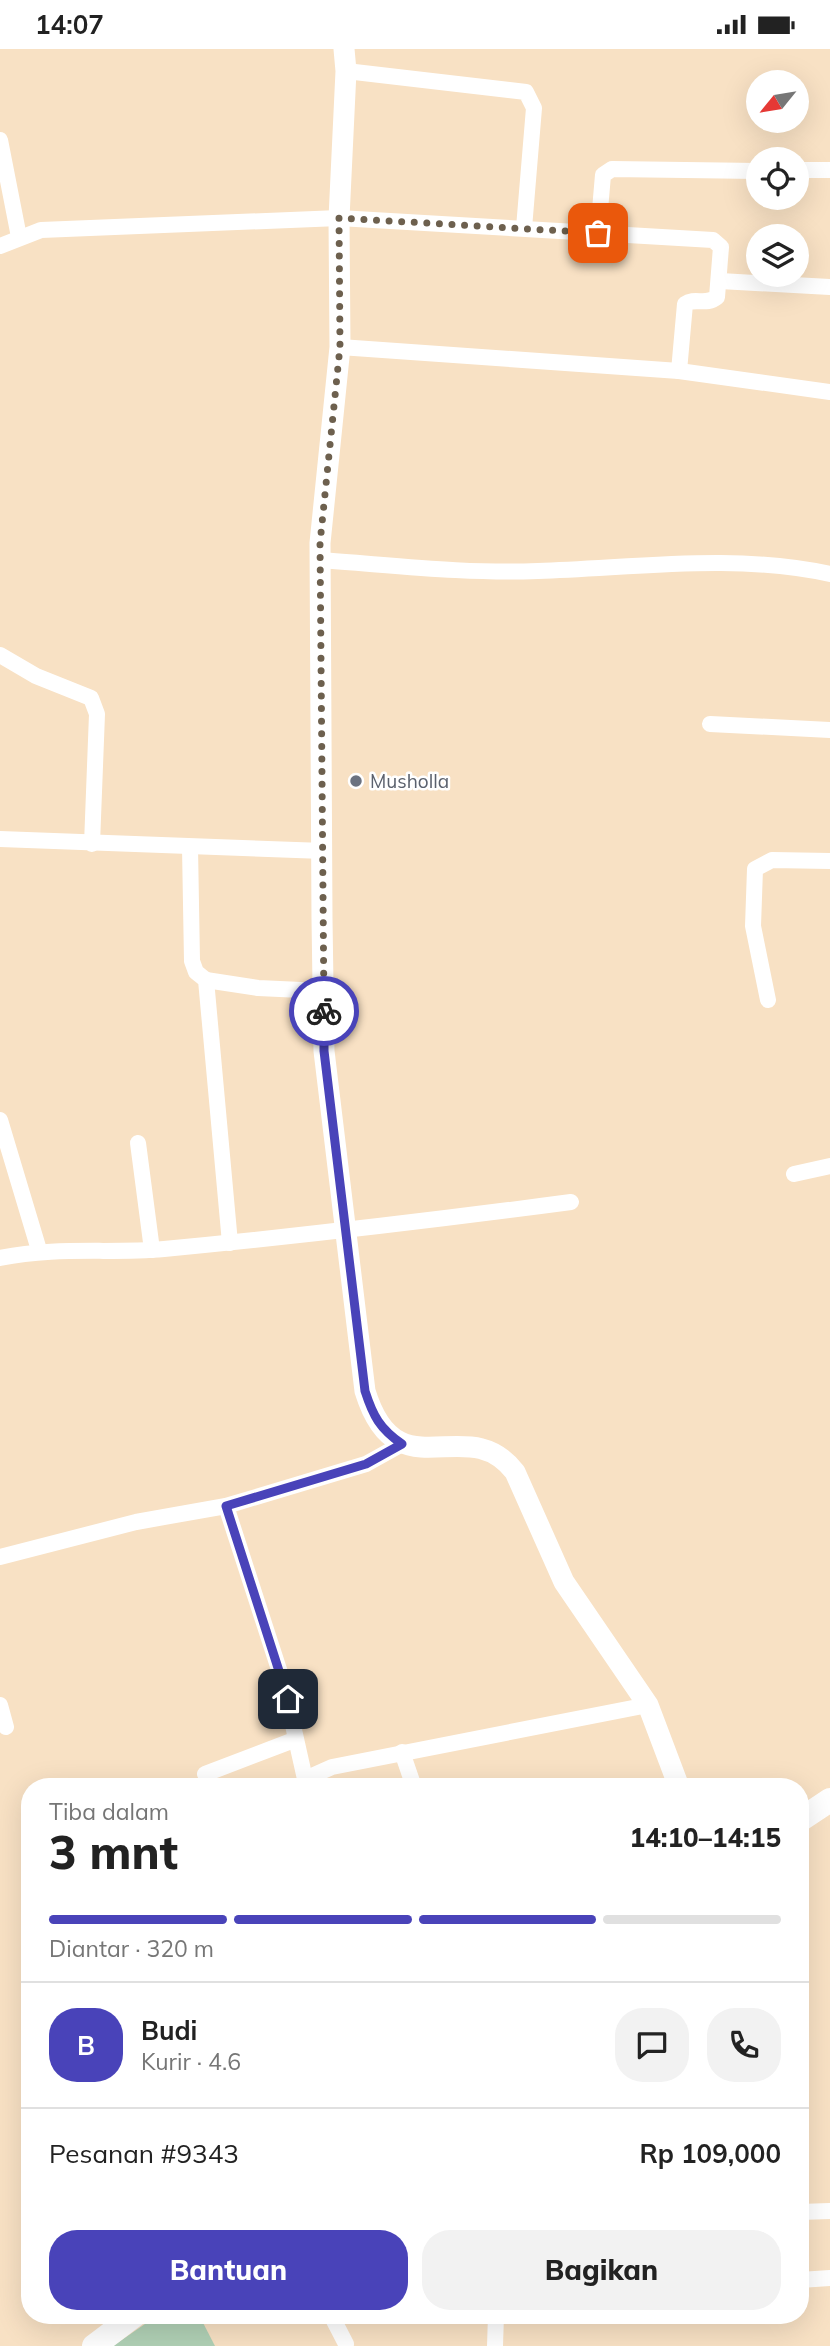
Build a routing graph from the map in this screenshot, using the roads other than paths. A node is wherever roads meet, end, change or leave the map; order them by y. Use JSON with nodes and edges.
{"nodes":[{"id":1,"x":344,"y":49,"type":"edge"},
{"id":2,"x":346,"y":71,"type":"junction"},
{"id":3,"x":0,"y":140,"type":"edge"},
{"id":4,"x":809,"y":170,"type":"edge"},
{"id":5,"x":830,"y":170,"type":"edge"},
{"id":6,"x":746,"y":171,"type":"edge"},
{"id":7,"x":339,"y":218,"type":"junction"},
{"id":8,"x":524,"y":228,"type":"junction"},
{"id":9,"x":598,"y":233,"type":"junction"},
{"id":10,"x":19,"y":237,"type":"junction"},
{"id":11,"x":0,"y":246,"type":"edge"},
{"id":12,"x":720,"y":281,"type":"junction"},
{"id":13,"x":830,"y":287,"type":"edge"},
{"id":14,"x":340,"y":347,"type":"junction"},
{"id":15,"x":679,"y":371,"type":"junction"},
{"id":16,"x":830,"y":392,"type":"edge"},
{"id":17,"x":320,"y":561,"type":"junction"},
{"id":18,"x":830,"y":574,"type":"edge"},
{"id":19,"x":0,"y":655,"type":"edge"},
{"id":20,"x":710,"y":724,"type":"dead end"},
{"id":21,"x":830,"y":730,"type":"edge"},
{"id":22,"x":0,"y":839,"type":"edge"},
{"id":23,"x":92,"y":844,"type":"junction"},
{"id":24,"x":190,"y":847,"type":"junction"},
{"id":25,"x":324,"y":851,"type":"junction"},
{"id":26,"x":830,"y":861,"type":"edge"},
{"id":27,"x":206,"y":979,"type":"junction"},
{"id":28,"x":323,"y":991,"type":"junction"},
{"id":29,"x":768,"y":1000,"type":"dead end"},
{"id":30,"x":0,"y":1120,"type":"edge"},
{"id":31,"x":138,"y":1143,"type":"dead end"},
{"id":32,"x":830,"y":1166,"type":"edge"},
{"id":33,"x":794,"y":1174,"type":"dead end"},
{"id":34,"x":571,"y":1202,"type":"dead end"},
{"id":35,"x":347,"y":1232,"type":"junction"},
{"id":36,"x":230,"y":1243,"type":"junction"},
{"id":37,"x":39,"y":1250,"type":"junction"},
{"id":38,"x":152,"y":1250,"type":"junction"},
{"id":39,"x":0,"y":1258,"type":"edge"},
{"id":40,"x":402,"y":1444,"type":"junction"},
{"id":41,"x":226,"y":1506,"type":"junction"},
{"id":42,"x":0,"y":1557,"type":"edge"},
{"id":43,"x":0,"y":1705,"type":"edge"},
{"id":44,"x":648,"y":1705,"type":"junction"},
{"id":45,"x":6,"y":1727,"type":"dead end"},
{"id":46,"x":294,"y":1739,"type":"junction"},
{"id":47,"x":402,"y":1752,"type":"junction"},
{"id":48,"x":205,"y":1774,"type":"dead end"},
{"id":49,"x":306,"y":1778,"type":"edge"},
{"id":50,"x":315,"y":1778,"type":"edge"},
{"id":51,"x":411,"y":1778,"type":"edge"},
{"id":52,"x":676,"y":1778,"type":"edge"},
{"id":53,"x":829,"y":1805,"type":"edge"},
{"id":54,"x":809,"y":1815,"type":"edge"},
{"id":55,"x":830,"y":2211,"type":"edge"},
{"id":56,"x":809,"y":2212,"type":"edge"},
{"id":57,"x":830,"y":2278,"type":"edge"},
{"id":58,"x":809,"y":2279,"type":"edge"},
{"id":59,"x":123,"y":2324,"type":"edge"},
{"id":60,"x":336,"y":2324,"type":"edge"},
{"id":61,"x":496,"y":2324,"type":"edge"},
{"id":62,"x":346,"y":2344,"type":"dead end"},
{"id":63,"x":94,"y":2346,"type":"edge"},
{"id":64,"x":495,"y":2346,"type":"edge"}],
"edges":[{"from":1,"to":2,"type":"street"},
{"from":2,"to":7,"type":"street"},
{"from":2,"to":8,"type":"street"},
{"from":3,"to":10,"type":"street"},
{"from":4,"to":5,"type":"street"},
{"from":6,"to":9,"type":"street"},
{"from":7,"to":8,"type":"street"},
{"from":7,"to":10,"type":"street"},
{"from":7,"to":14,"type":"street"},
{"from":8,"to":9,"type":"street"},
{"from":9,"to":12,"type":"street"},
{"from":10,"to":11,"type":"street"},
{"from":12,"to":13,"type":"street"},
{"from":12,"to":15,"type":"street"},
{"from":14,"to":15,"type":"street"},
{"from":14,"to":17,"type":"street"},
{"from":15,"to":16,"type":"street"},
{"from":17,"to":18,"type":"street"},
{"from":17,"to":25,"type":"street"},
{"from":19,"to":23,"type":"street"},
{"from":20,"to":21,"type":"street"},
{"from":22,"to":23,"type":"street"},
{"from":23,"to":24,"type":"street"},
{"from":24,"to":25,"type":"street"},
{"from":24,"to":27,"type":"street"},
{"from":25,"to":28,"type":"street"},
{"from":26,"to":29,"type":"street"},
{"from":27,"to":28,"type":"street"},
{"from":27,"to":36,"type":"street"},
{"from":28,"to":35,"type":"street"},
{"from":30,"to":37,"type":"street"},
{"from":31,"to":38,"type":"street"},
{"from":32,"to":33,"type":"street"},
{"from":34,"to":35,"type":"street"},
{"from":35,"to":36,"type":"street"},
{"from":35,"to":40,"type":"street"},
{"from":36,"to":38,"type":"street"},
{"from":37,"to":38,"type":"street"},
{"from":37,"to":39,"type":"street"},
{"from":40,"to":41,"type":"street"},
{"from":40,"to":44,"type":"street"},
{"from":41,"to":42,"type":"street"},
{"from":41,"to":46,"type":"street"},
{"from":43,"to":45,"type":"street"},
{"from":44,"to":47,"type":"street"},
{"from":44,"to":52,"type":"street"},
{"from":46,"to":48,"type":"street"},
{"from":46,"to":49,"type":"street"},
{"from":47,"to":50,"type":"street"},
{"from":47,"to":51,"type":"street"},
{"from":53,"to":54,"type":"main road"},
{"from":55,"to":56,"type":"street"},
{"from":57,"to":58,"type":"street"},
{"from":59,"to":63,"type":"main road"},
{"from":60,"to":62,"type":"street"},
{"from":61,"to":64,"type":"street"}]}
